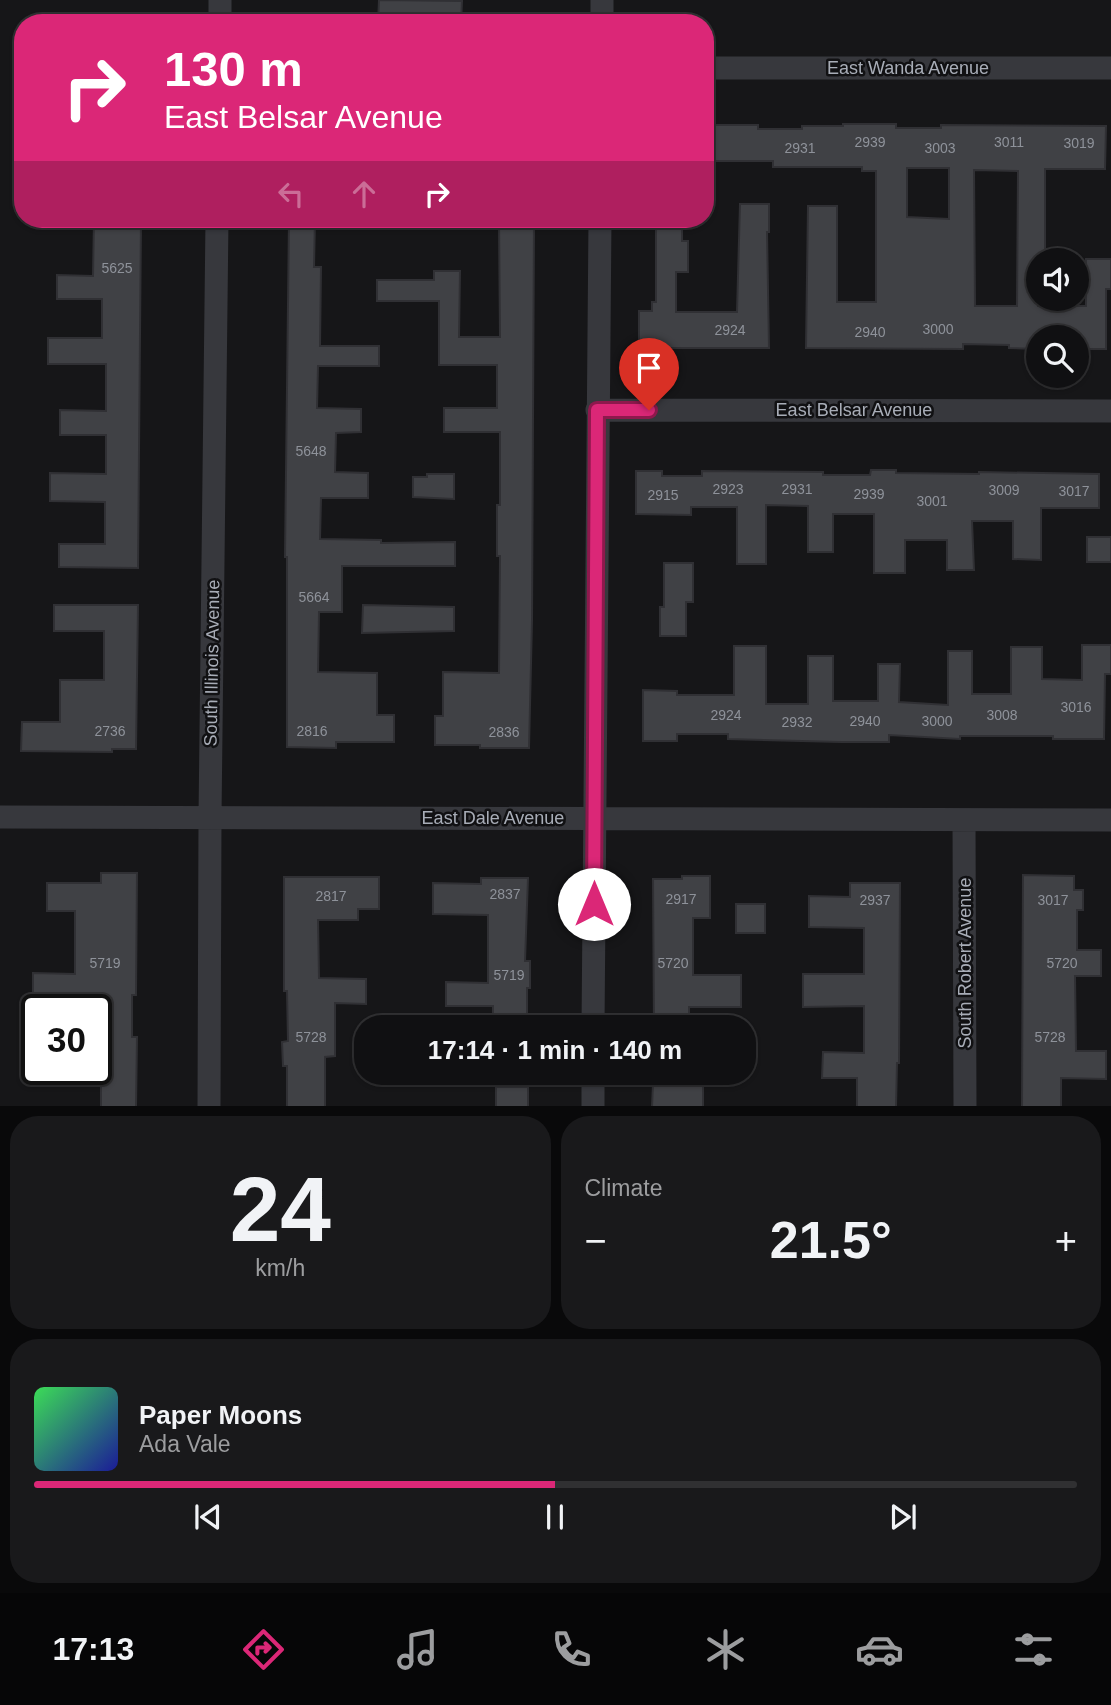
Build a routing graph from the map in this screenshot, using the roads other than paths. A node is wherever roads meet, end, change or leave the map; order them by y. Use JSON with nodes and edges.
{"nodes":[{"id":1,"x":714,"y":68,"type":"edge"},
{"id":2,"x":1111,"y":68,"type":"edge"},
{"id":3,"x":217,"y":228,"type":"edge"},
{"id":4,"x":600,"y":228,"type":"edge"},
{"id":5,"x":597,"y":410,"type":"junction"},
{"id":6,"x":1111,"y":411,"type":"edge"},
{"id":7,"x":0,"y":817,"type":"edge"},
{"id":8,"x":210,"y":817,"type":"junction"},
{"id":9,"x":594,"y":818,"type":"junction"},
{"id":10,"x":964,"y":820,"type":"junction"},
{"id":11,"x":1111,"y":820,"type":"edge"},
{"id":12,"x":593,"y":1015,"type":"edge"},
{"id":13,"x":593,"y":1085,"type":"edge"},
{"id":14,"x":209,"y":1106,"type":"edge"},
{"id":15,"x":593,"y":1106,"type":"edge"},
{"id":16,"x":965,"y":1106,"type":"edge"}],
"edges":[{"from":1,"to":2,"type":"street","name":"East Wanda Avenue"},
{"from":3,"to":8,"type":"street","name":"South Illinois Avenue"},
{"from":4,"to":5,"type":"street"},
{"from":5,"to":6,"type":"street","name":"East Belsar Avenue"},
{"from":5,"to":9,"type":"street"},
{"from":7,"to":8,"type":"street","name":"East Dale Avenue"},
{"from":8,"to":9,"type":"street","name":"East Dale Avenue"},
{"from":8,"to":14,"type":"street","name":"South Illinois Avenue"},
{"from":9,"to":10,"type":"street","name":"East Dale Avenue"},
{"from":9,"to":12,"type":"street"},
{"from":10,"to":11,"type":"street","name":"East Dale Avenue"},
{"from":10,"to":16,"type":"street","name":"South Robert Avenue"},
{"from":13,"to":15,"type":"street"}]}
